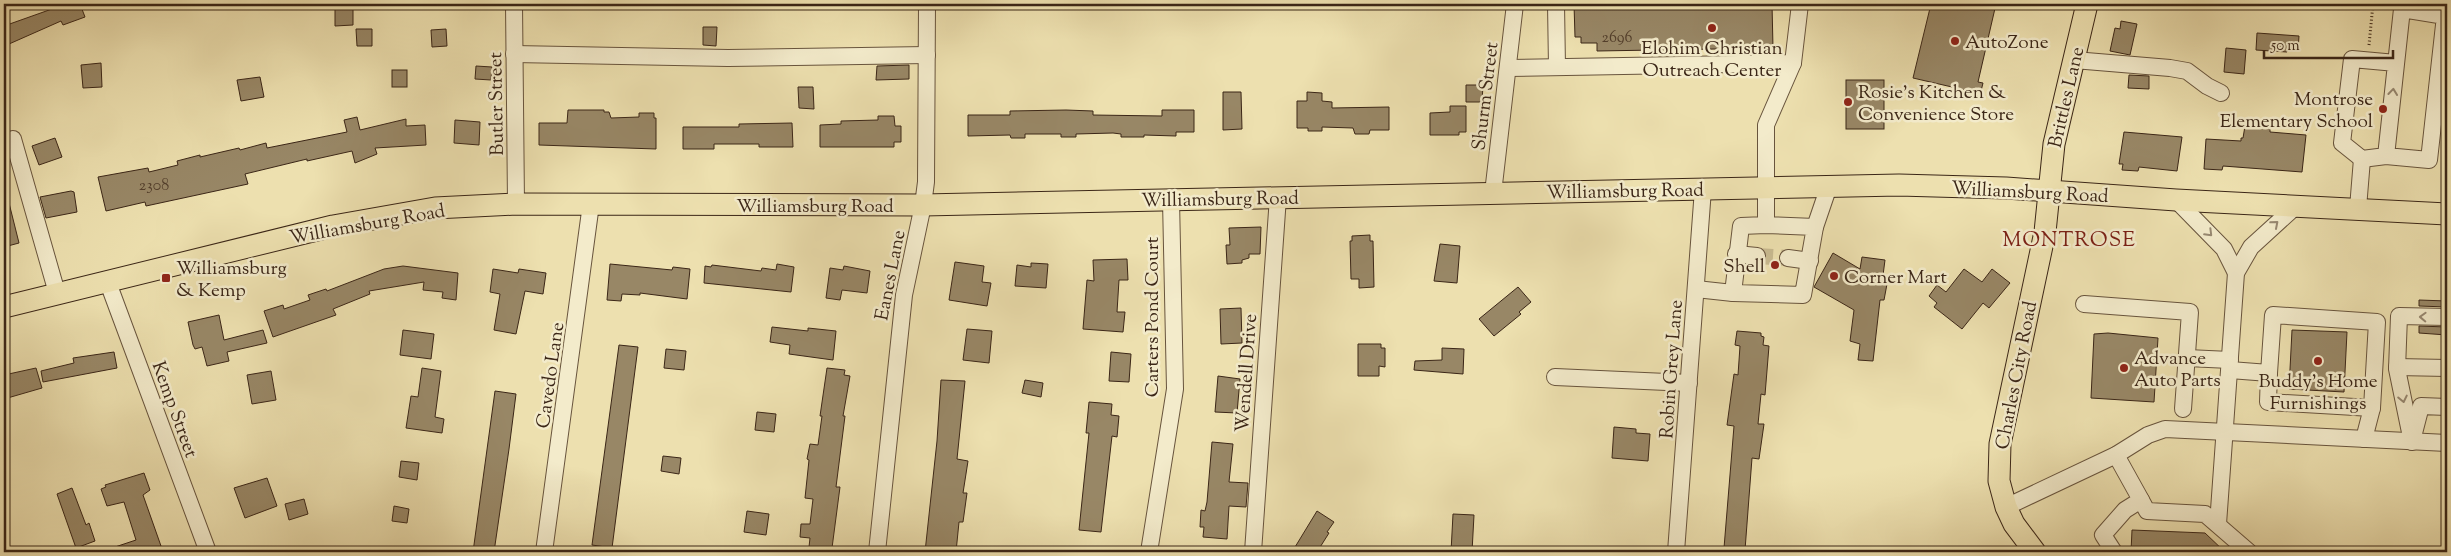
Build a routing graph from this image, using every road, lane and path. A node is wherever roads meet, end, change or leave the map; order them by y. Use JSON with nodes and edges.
{"nodes":[{"id":1,"x":514,"y":4,"type":"edge"},
{"id":2,"x":927,"y":4,"type":"edge"},
{"id":3,"x":1515,"y":4,"type":"edge"},
{"id":4,"x":1556,"y":4,"type":"edge"},
{"id":5,"x":1800,"y":4,"type":"edge"},
{"id":6,"x":2087,"y":4,"type":"edge"},
{"id":7,"x":2373,"y":4,"type":"edge"},
{"id":8,"x":2370,"y":38,"type":"dead end"},
{"id":9,"x":514,"y":54,"type":"junction"},
{"id":10,"x":927,"y":55,"type":"junction"},
{"id":11,"x":2074,"y":60,"type":"junction"},
{"id":12,"x":1793,"y":63,"type":"junction"},
{"id":13,"x":2396,"y":63,"type":"junction"},
{"id":14,"x":1556,"y":67,"type":"junction"},
{"id":15,"x":1508,"y":68,"type":"junction"},
{"id":16,"x":2221,"y":93,"type":"dead end"},
{"id":17,"x":4,"y":142,"type":"edge"},
{"id":18,"x":2386,"y":156,"type":"junction"},
{"id":19,"x":2362,"y":159,"type":"junction"},
{"id":20,"x":1829,"y":186,"type":"junction"},
{"id":21,"x":1768,"y":187,"type":"junction"},
{"id":22,"x":1703,"y":189,"type":"junction"},
{"id":23,"x":2047,"y":190,"type":"junction"},
{"id":24,"x":1493,"y":193,"type":"junction"},
{"id":25,"x":1278,"y":197,"type":"junction"},
{"id":26,"x":1171,"y":200,"type":"junction"},
{"id":27,"x":2176,"y":200,"type":"junction"},
{"id":28,"x":516,"y":204,"type":"junction"},
{"id":29,"x":591,"y":204,"type":"junction"},
{"id":30,"x":923,"y":205,"type":"junction"},
{"id":31,"x":2297,"y":205,"type":"junction"},
{"id":32,"x":2358,"y":208,"type":"junction"},
{"id":33,"x":2447,"y":214,"type":"edge"},
{"id":34,"x":1766,"y":225,"type":"junction"},
{"id":35,"x":1816,"y":227,"type":"junction"},
{"id":36,"x":1736,"y":254,"type":"junction"},
{"id":37,"x":1757,"y":256,"type":"tunnel mouth"},
{"id":38,"x":1788,"y":258,"type":"tunnel mouth"},
{"id":39,"x":1810,"y":261,"type":"junction"},
{"id":40,"x":2236,"y":273,"type":"junction"},
{"id":41,"x":107,"y":280,"type":"junction"},
{"id":42,"x":1696,"y":289,"type":"junction"},
{"id":43,"x":57,"y":293,"type":"junction"},
{"id":44,"x":1733,"y":293,"type":"junction"},
{"id":45,"x":2084,"y":304,"type":"dead end"},
{"id":46,"x":4,"y":307,"type":"edge"},
{"id":47,"x":2447,"y":317,"type":"edge"},
{"id":48,"x":2187,"y":358,"type":"junction"},
{"id":49,"x":2230,"y":365,"type":"junction"},
{"id":50,"x":2397,"y":366,"type":"junction"},
{"id":51,"x":2447,"y":368,"type":"edge"},
{"id":52,"x":2269,"y":373,"type":"junction"},
{"id":53,"x":1555,"y":377,"type":"dead end"},
{"id":54,"x":1689,"y":383,"type":"junction"},
{"id":55,"x":2447,"y":407,"type":"edge"},
{"id":56,"x":2372,"y":408,"type":"junction"},
{"id":57,"x":2183,"y":409,"type":"dead end"},
{"id":58,"x":2226,"y":432,"type":"junction"},
{"id":59,"x":2364,"y":439,"type":"junction"},
{"id":60,"x":2412,"y":442,"type":"junction"},
{"id":61,"x":2447,"y":443,"type":"edge"},
{"id":62,"x":2116,"y":455,"type":"junction"},
{"id":63,"x":2142,"y":500,"type":"junction"},
{"id":64,"x":2006,"y":507,"type":"junction"},
{"id":65,"x":2218,"y":524,"type":"junction"},
{"id":66,"x":208,"y":552,"type":"edge"},
{"id":67,"x":544,"y":552,"type":"edge"},
{"id":68,"x":878,"y":552,"type":"edge"},
{"id":69,"x":1149,"y":552,"type":"edge"},
{"id":70,"x":1253,"y":552,"type":"edge"},
{"id":71,"x":1676,"y":552,"type":"edge"},
{"id":72,"x":2035,"y":552,"type":"edge"},
{"id":73,"x":2114,"y":552,"type":"edge"},
{"id":74,"x":2249,"y":552,"type":"edge"}],
"edges":[{"from":1,"to":9,"type":"street","name":"Butler Street"},
{"from":2,"to":10,"type":"street","name":"Eanes Lane"},
{"from":3,"to":15,"type":"street","name":"Shurm Street"},
{"from":4,"to":14,"type":"street"},
{"from":5,"to":12,"type":"street"},
{"from":6,"to":11,"type":"main road","name":"Brittles Lane"},
{"from":7,"to":8,"type":"path"},
{"from":9,"to":10,"type":"street"},
{"from":9,"to":28,"type":"street","name":"Butler Street"},
{"from":10,"to":30,"type":"street","name":"Eanes Lane"},
{"from":11,"to":16,"type":"street"},
{"from":11,"to":23,"type":"main road","name":"Brittles Lane"},
{"from":12,"to":14,"type":"street"},
{"from":12,"to":21,"type":"street"},
{"from":18,"to":13,"type":"street","one_way":true},
{"from":13,"to":18,"type":"street"},
{"from":13,"to":19,"type":"street"},
{"from":14,"to":15,"type":"street"},
{"from":15,"to":24,"type":"street","name":"Shurm Street"},
{"from":17,"to":43,"type":"street"},
{"from":18,"to":19,"type":"street"},
{"from":19,"to":32,"type":"street"},
{"from":20,"to":21,"type":"main road","name":"Williamsburg Road"},
{"from":20,"to":23,"type":"main road","name":"Williamsburg Road"},
{"from":20,"to":35,"type":"street"},
{"from":21,"to":22,"type":"main road","name":"Williamsburg Road"},
{"from":21,"to":34,"type":"street"},
{"from":22,"to":24,"type":"main road","name":"Williamsburg Road"},
{"from":22,"to":42,"type":"street","name":"Robin Grey Lane"},
{"from":23,"to":27,"type":"main road","name":"Williamsburg Road"},
{"from":23,"to":64,"type":"main road","name":"Charles City Road"},
{"from":24,"to":25,"type":"main road","name":"Williamsburg Road"},
{"from":25,"to":26,"type":"main road","name":"Williamsburg Road"},
{"from":25,"to":70,"type":"street","name":"Wendell Drive"},
{"from":26,"to":30,"type":"main road","name":"Williamsburg Road"},
{"from":26,"to":69,"type":"street","name":"Carters Pond Court"},
{"from":27,"to":31,"type":"main road","name":"Williamsburg Road"},
{"from":27,"to":40,"type":"street","one_way":true},
{"from":28,"to":29,"type":"main road","name":"Williamsburg Road"},
{"from":28,"to":41,"type":"main road","name":"Williamsburg Road"},
{"from":29,"to":30,"type":"main road","name":"Williamsburg Road"},
{"from":29,"to":67,"type":"street","name":"Cavedo Lane"},
{"from":30,"to":68,"type":"street","name":"Eanes Lane"},
{"from":31,"to":32,"type":"main road","name":"Williamsburg Road"},
{"from":40,"to":31,"type":"street","one_way":true},
{"from":32,"to":33,"type":"main road","name":"Williamsburg Road"},
{"from":34,"to":35,"type":"street"},
{"from":34,"to":36,"type":"street"},
{"from":35,"to":39,"type":"street"},
{"from":36,"to":37,"type":"street"},
{"from":36,"to":44,"type":"street"},
{"from":38,"to":39,"type":"street"},
{"from":39,"to":44,"type":"street"},
{"from":40,"to":49,"type":"street"},
{"from":41,"to":43,"type":"main road","name":"Williamsburg Road"},
{"from":41,"to":66,"type":"street","name":"Kemp Street"},
{"from":42,"to":44,"type":"street"},
{"from":42,"to":54,"type":"street","name":"Robin Grey Lane"},
{"from":43,"to":46,"type":"main road","name":"Williamsburg Road"},
{"from":45,"to":48,"type":"street"},
{"from":47,"to":50,"type":"street","one_way":true},
{"from":48,"to":49,"type":"street"},
{"from":48,"to":57,"type":"street"},
{"from":49,"to":52,"type":"street"},
{"from":49,"to":58,"type":"street"},
{"from":50,"to":51,"type":"street"},
{"from":50,"to":60,"type":"street","one_way":true},
{"from":52,"to":56,"type":"street"},
{"from":52,"to":56,"type":"street"},
{"from":53,"to":54,"type":"street"},
{"from":54,"to":71,"type":"street","name":"Robin Grey Lane"},
{"from":55,"to":60,"type":"street"},
{"from":56,"to":59,"type":"street"},
{"from":58,"to":59,"type":"street"},
{"from":58,"to":62,"type":"street"},
{"from":58,"to":65,"type":"street"},
{"from":59,"to":60,"type":"street"},
{"from":60,"to":61,"type":"street"},
{"from":62,"to":63,"type":"street"},
{"from":62,"to":64,"type":"street"},
{"from":63,"to":65,"type":"street"},
{"from":63,"to":73,"type":"street"},
{"from":64,"to":72,"type":"main road","name":"Charles City Road"},
{"from":65,"to":74,"type":"street"}]}
